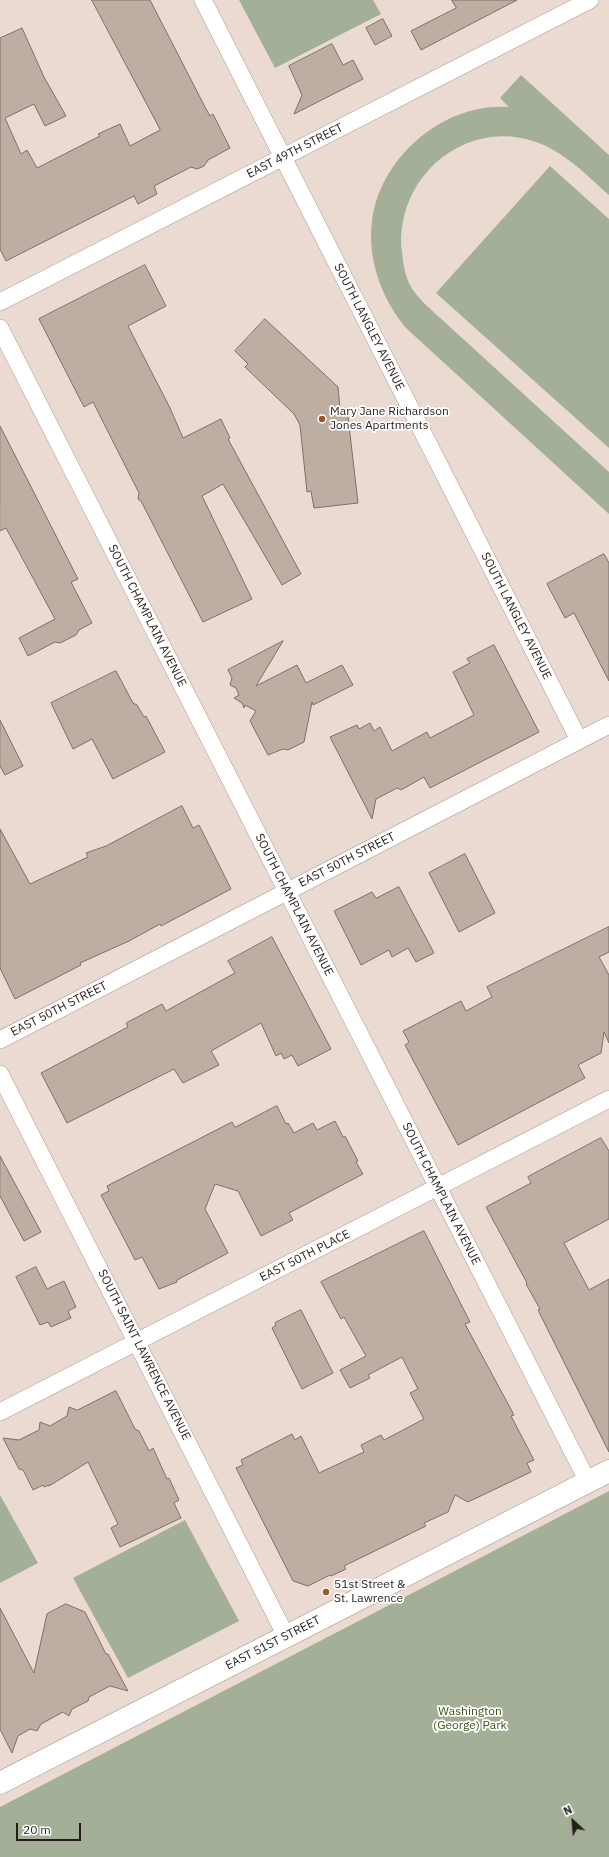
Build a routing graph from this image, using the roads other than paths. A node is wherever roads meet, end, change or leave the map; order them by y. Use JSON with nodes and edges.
{"nodes":[{"id":1,"x":202,"y":0,"type":"edge"},
{"id":2,"x":590,"y":0,"type":"edge"},
{"id":3,"x":571,"y":4,"type":"edge"},
{"id":4,"x":283,"y":157,"type":"junction"},
{"id":5,"x":0,"y":302,"type":"edge"},
{"id":6,"x":0,"y":328,"type":"edge"},
{"id":7,"x":609,"y":725,"type":"edge"},
{"id":8,"x":579,"y":740,"type":"junction"},
{"id":9,"x":287,"y":891,"type":"junction"},
{"id":10,"x":0,"y":1040,"type":"edge"},
{"id":11,"x":0,"y":1074,"type":"edge"},
{"id":12,"x":609,"y":1099,"type":"edge"},
{"id":13,"x":438,"y":1187,"type":"junction"},
{"id":14,"x":137,"y":1342,"type":"junction"},
{"id":15,"x":0,"y":1412,"type":"edge"},
{"id":16,"x":609,"y":1471,"type":"edge"},
{"id":17,"x":588,"y":1482,"type":"junction"},
{"id":18,"x":286,"y":1636,"type":"junction"},
{"id":19,"x":0,"y":1783,"type":"edge"}],
"edges":[{"from":1,"to":4,"type":"street","name":"SOUTH LANGLEY AVENUE"},
{"from":2,"to":3,"type":"street","name":"EAST 49TH STREET"},
{"from":3,"to":4,"type":"street","name":"EAST 49TH STREET"},
{"from":4,"to":5,"type":"street","name":"EAST 49TH STREET"},
{"from":4,"to":8,"type":"street","name":"SOUTH LANGLEY AVENUE"},
{"from":6,"to":9,"type":"street","name":"SOUTH CHAMPLAIN AVENUE"},
{"from":7,"to":8,"type":"street","name":"EAST 50TH STREET"},
{"from":8,"to":9,"type":"street","name":"EAST 50TH STREET"},
{"from":9,"to":10,"type":"street","name":"EAST 50TH STREET"},
{"from":9,"to":13,"type":"street","name":"SOUTH CHAMPLAIN AVENUE"},
{"from":11,"to":14,"type":"street","name":"SOUTH SAINT LAWRENCE AVENUE"},
{"from":12,"to":13,"type":"street","name":"EAST 50TH PLACE"},
{"from":13,"to":14,"type":"street","name":"EAST 50TH PLACE"},
{"from":13,"to":17,"type":"street","name":"SOUTH CHAMPLAIN AVENUE"},
{"from":14,"to":15,"type":"street","name":"EAST 50TH PLACE"},
{"from":14,"to":18,"type":"street","name":"SOUTH SAINT LAWRENCE AVENUE"},
{"from":16,"to":17,"type":"main road","name":"EAST 51ST STREET"},
{"from":17,"to":18,"type":"main road","name":"EAST 51ST STREET"},
{"from":18,"to":19,"type":"main road","name":"EAST 51ST STREET"}]}
